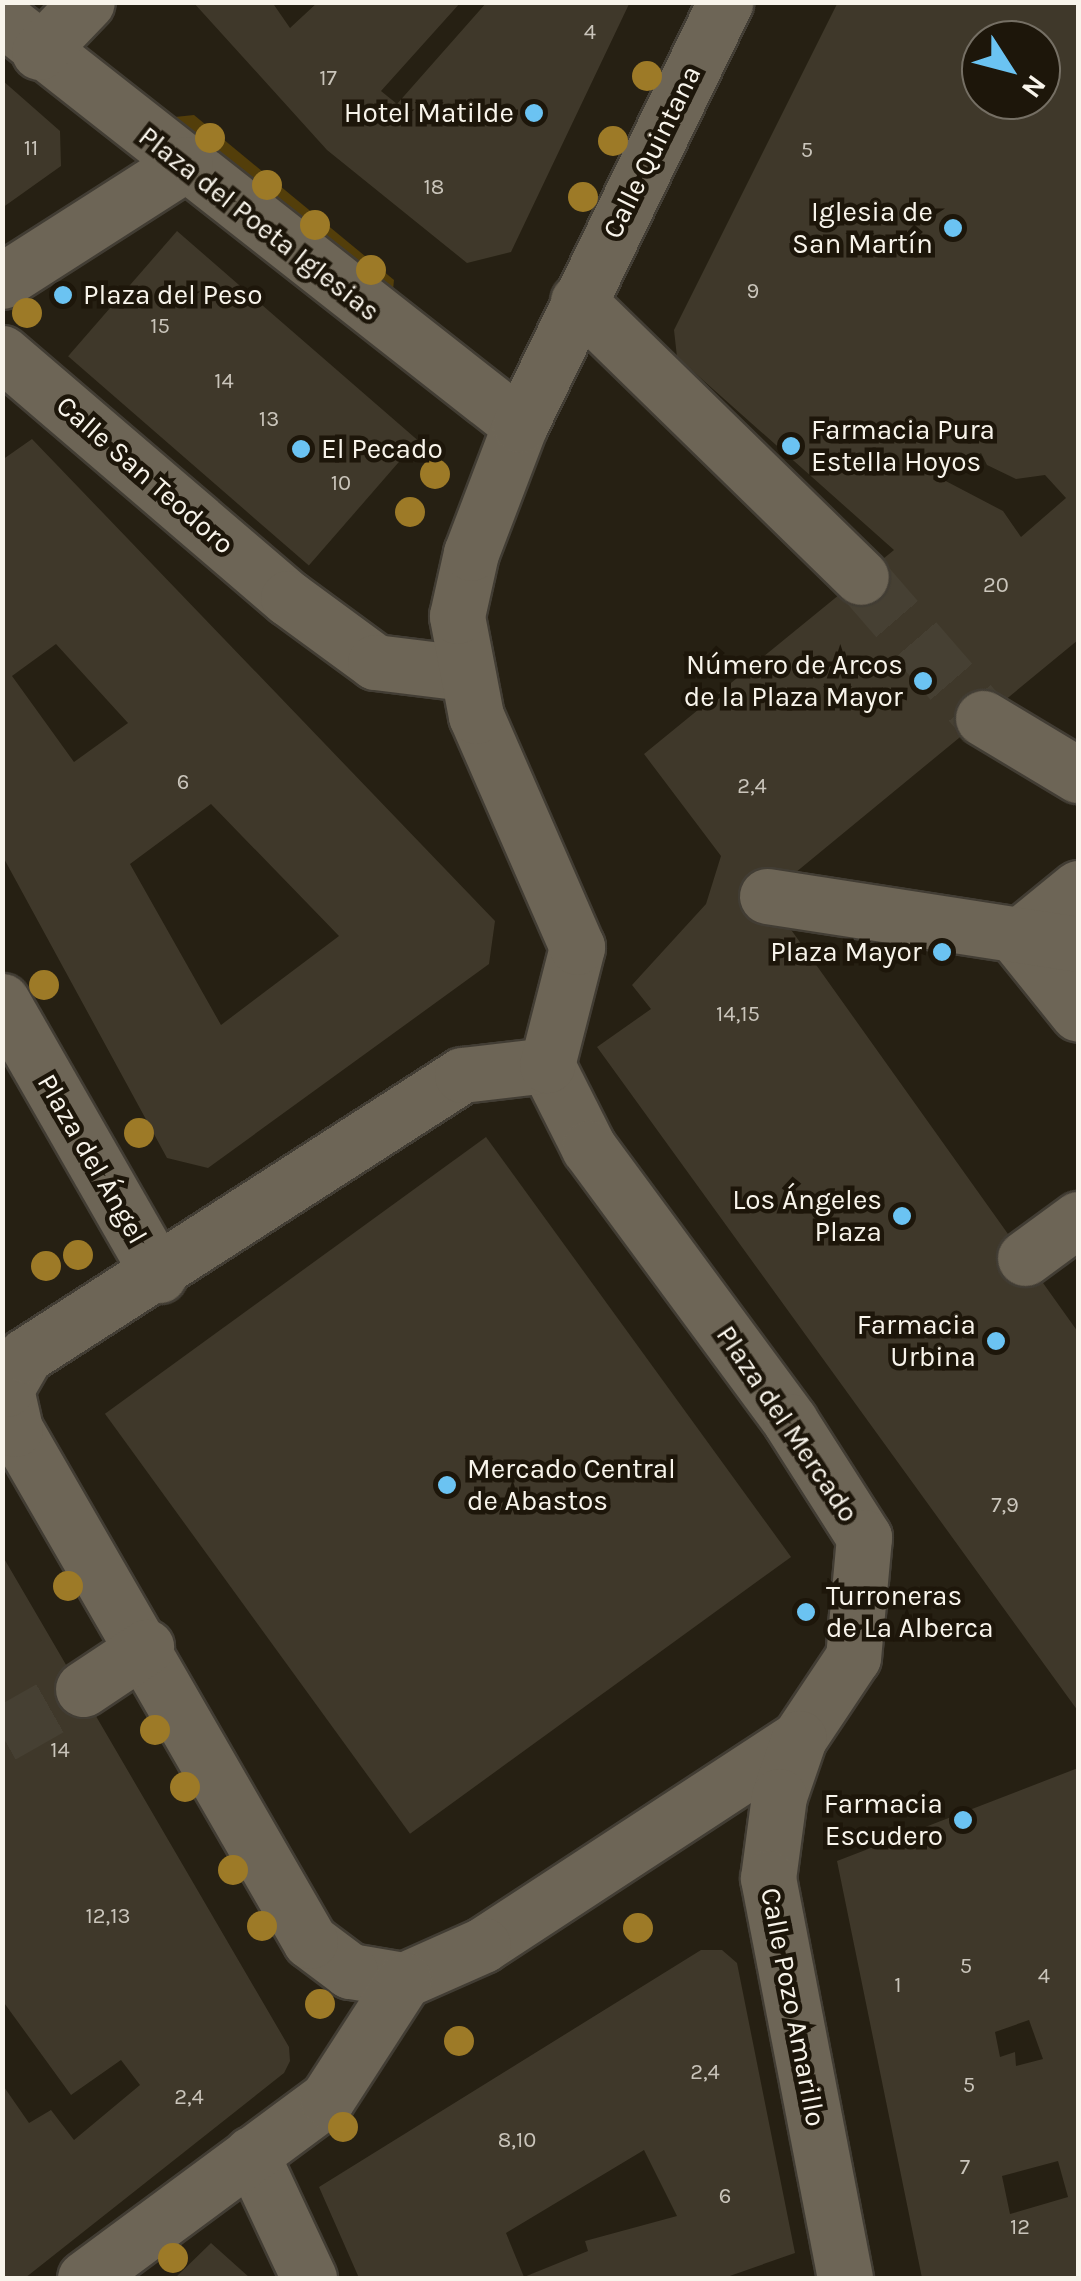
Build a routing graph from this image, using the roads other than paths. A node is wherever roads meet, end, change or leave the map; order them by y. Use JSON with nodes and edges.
{"nodes":[{"id":1,"x":86,"y":2,"type":"edge"},
{"id":2,"x":725,"y":2,"type":"edge"},
{"id":3,"x":21,"y":35,"type":"edge"},
{"id":4,"x":184,"y":164,"type":"junction"},
{"id":5,"x":2,"y":281,"type":"edge"},
{"id":6,"x":578,"y":301,"type":"junction"},
{"id":7,"x":2,"y":353,"type":"edge"},
{"id":8,"x":520,"y":425,"type":"junction"},
{"id":9,"x":861,"y":578,"type":"tunnel mouth"},
{"id":10,"x":464,"y":672,"type":"junction"},
{"id":11,"x":983,"y":718,"type":"tunnel mouth"},
{"id":12,"x":1078,"y":775,"type":"edge"},
{"id":13,"x":1078,"y":888,"type":"edge"},
{"id":14,"x":767,"y":896,"type":"dead end"},
{"id":15,"x":1017,"y":938,"type":"junction"},
{"id":16,"x":1078,"y":944,"type":"edge"},
{"id":17,"x":1078,"y":1014,"type":"edge"},
{"id":18,"x":14,"y":1023,"type":"edge"},
{"id":19,"x":548,"y":1066,"type":"junction"},
{"id":20,"x":1078,"y":1219,"type":"edge"},
{"id":21,"x":1025,"y":1258,"type":"dead end"},
{"id":22,"x":159,"y":1274,"type":"junction"},
{"id":23,"x":4,"y":1388,"type":"edge"},
{"id":24,"x":146,"y":1647,"type":"junction"},
{"id":25,"x":83,"y":1689,"type":"tunnel mouth"},
{"id":26,"x":799,"y":1738,"type":"junction"},
{"id":27,"x":404,"y":1980,"type":"junction"},
{"id":28,"x":252,"y":2154,"type":"junction"},
{"id":29,"x":830,"y":2275,"type":"edge"},
{"id":30,"x":86,"y":2278,"type":"edge"},
{"id":31,"x":308,"y":2278,"type":"edge"}],
"edges":[{"from":1,"to":3,"type":"street"},
{"from":2,"to":6,"type":"street","name":"Calle Quintana"},
{"from":3,"to":4,"type":"street","name":"Plaza del Poeta Iglesias"},
{"from":4,"to":5,"type":"street"},
{"from":4,"to":8,"type":"street","name":"Plaza del Poeta Iglesias"},
{"from":6,"to":8,"type":"street"},
{"from":6,"to":9,"type":"street"},
{"from":7,"to":10,"type":"street","name":"Calle San Teodoro"},
{"from":8,"to":10,"type":"street"},
{"from":10,"to":19,"type":"street"},
{"from":11,"to":12,"type":"street"},
{"from":13,"to":15,"type":"street"},
{"from":14,"to":15,"type":"street"},
{"from":15,"to":16,"type":"street"},
{"from":15,"to":17,"type":"street"},
{"from":18,"to":22,"type":"street","name":"Plaza del Ángel"},
{"from":19,"to":22,"type":"street"},
{"from":19,"to":26,"type":"street","name":"Plaza del Mercado"},
{"from":20,"to":21,"type":"street"},
{"from":22,"to":23,"type":"street"},
{"from":23,"to":24,"type":"street"},
{"from":24,"to":25,"type":"street"},
{"from":24,"to":27,"type":"street"},
{"from":26,"to":27,"type":"street","name":"Plaza del Mercado"},
{"from":26,"to":29,"type":"street","name":"Calle Pozo Amarillo"},
{"from":27,"to":28,"type":"street"},
{"from":28,"to":30,"type":"street"},
{"from":28,"to":31,"type":"street"}]}
